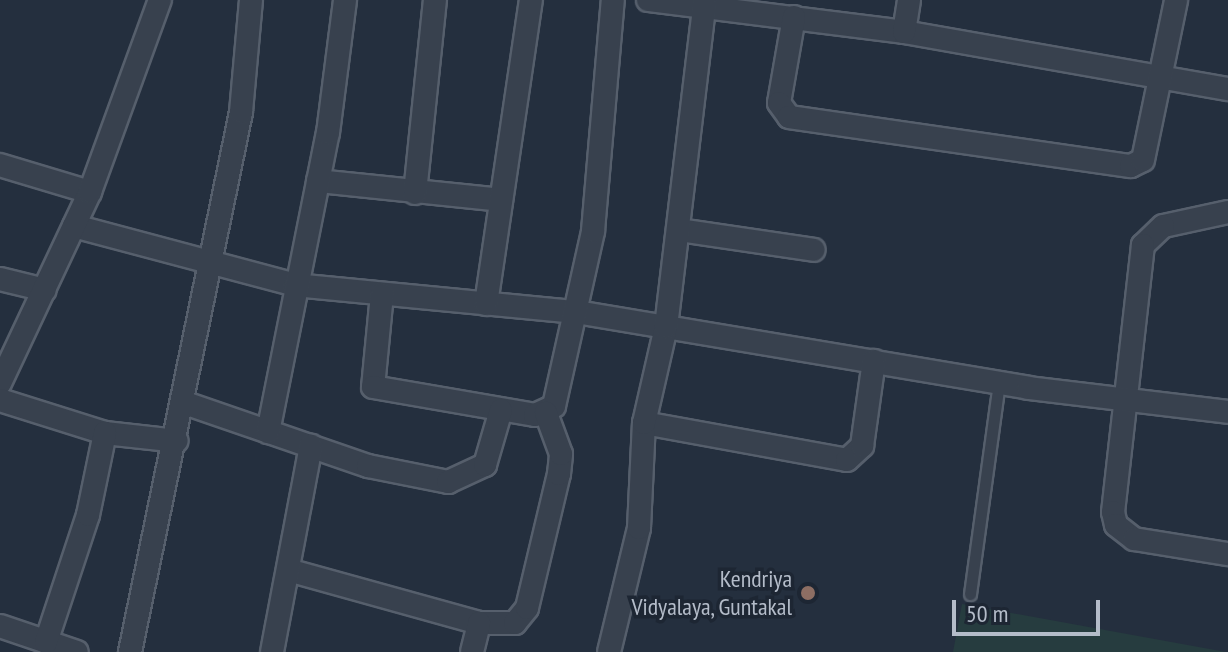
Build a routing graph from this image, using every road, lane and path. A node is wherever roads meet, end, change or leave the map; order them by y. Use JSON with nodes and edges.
{"nodes":[{"id":1,"x":160,"y":0,"type":"edge"},
{"id":2,"x":251,"y":0,"type":"edge"},
{"id":3,"x":345,"y":0,"type":"edge"},
{"id":4,"x":435,"y":0,"type":"edge"},
{"id":5,"x":531,"y":0,"type":"edge"},
{"id":6,"x":613,"y":0,"type":"edge"},
{"id":7,"x":648,"y":0,"type":"edge"},
{"id":8,"x":909,"y":0,"type":"edge"},
{"id":9,"x":1176,"y":0,"type":"edge"},
{"id":10,"x":704,"y":3,"type":"edge"},
{"id":11,"x":808,"y":12,"type":"edge"},
{"id":12,"x":904,"y":32,"type":"junction"},
{"id":13,"x":1160,"y":76,"type":"junction"},
{"id":14,"x":1228,"y":89,"type":"edge"},
{"id":15,"x":0,"y":165,"type":"edge"},
{"id":16,"x":318,"y":181,"type":"junction"},
{"id":17,"x":90,"y":192,"type":"junction"},
{"id":18,"x":415,"y":193,"type":"junction"},
{"id":19,"x":501,"y":200,"type":"junction"},
{"id":20,"x":1228,"y":212,"type":"edge"},
{"id":21,"x":74,"y":226,"type":"junction"},
{"id":22,"x":679,"y":230,"type":"junction"},
{"id":23,"x":814,"y":250,"type":"dead end"},
{"id":24,"x":205,"y":265,"type":"junction"},
{"id":25,"x":0,"y":279,"type":"edge"},
{"id":26,"x":295,"y":285,"type":"junction"},
{"id":27,"x":45,"y":290,"type":"junction"},
{"id":28,"x":382,"y":294,"type":"junction"},
{"id":29,"x":486,"y":304,"type":"junction"},
{"id":30,"x":576,"y":312,"type":"junction"},
{"id":31,"x":666,"y":327,"type":"junction"},
{"id":32,"x":6,"y":354,"type":"edge"},
{"id":33,"x":874,"y":361,"type":"junction"},
{"id":34,"x":0,"y":383,"type":"edge"},
{"id":35,"x":999,"y":383,"type":"junction"},
{"id":36,"x":0,"y":400,"type":"edge"},
{"id":37,"x":1128,"y":400,"type":"junction"},
{"id":38,"x":182,"y":402,"type":"junction"},
{"id":39,"x":501,"y":410,"type":"junction"},
{"id":40,"x":1228,"y":412,"type":"edge"},
{"id":41,"x":546,"y":413,"type":"junction"},
{"id":42,"x":644,"y":423,"type":"junction"},
{"id":43,"x":268,"y":432,"type":"junction"},
{"id":44,"x":105,"y":433,"type":"junction"},
{"id":45,"x":177,"y":441,"type":"junction"},
{"id":46,"x":311,"y":446,"type":"junction"},
{"id":47,"x":1228,"y":554,"type":"edge"},
{"id":48,"x":288,"y":570,"type":"junction"},
{"id":49,"x":970,"y":594,"type":"dead end"},
{"id":50,"x":479,"y":623,"type":"junction"},
{"id":51,"x":0,"y":626,"type":"edge"},
{"id":52,"x":46,"y":642,"type":"junction"},
{"id":53,"x":77,"y":652,"type":"edge"},
{"id":54,"x":130,"y":652,"type":"edge"},
{"id":55,"x":272,"y":652,"type":"edge"},
{"id":56,"x":472,"y":652,"type":"edge"},
{"id":57,"x":609,"y":652,"type":"edge"}],
"edges":[{"from":1,"to":17,"type":"street"},
{"from":2,"to":24,"type":"street"},
{"from":3,"to":16,"type":"street"},
{"from":4,"to":18,"type":"street"},
{"from":5,"to":19,"type":"street"},
{"from":6,"to":30,"type":"street"},
{"from":7,"to":10,"type":"street"},
{"from":8,"to":12,"type":"street"},
{"from":9,"to":13,"type":"street"},
{"from":10,"to":11,"type":"street"},
{"from":10,"to":22,"type":"street"},
{"from":11,"to":12,"type":"street"},
{"from":11,"to":13,"type":"street"},
{"from":12,"to":13,"type":"street"},
{"from":13,"to":14,"type":"street"},
{"from":15,"to":17,"type":"street"},
{"from":16,"to":18,"type":"street"},
{"from":16,"to":26,"type":"street"},
{"from":17,"to":21,"type":"street"},
{"from":18,"to":19,"type":"street"},
{"from":19,"to":29,"type":"street"},
{"from":20,"to":37,"type":"street"},
{"from":21,"to":24,"type":"street"},
{"from":21,"to":27,"type":"street"},
{"from":22,"to":23,"type":"street"},
{"from":22,"to":31,"type":"street"},
{"from":24,"to":26,"type":"street"},
{"from":24,"to":38,"type":"street"},
{"from":25,"to":27,"type":"street"},
{"from":26,"to":28,"type":"street"},
{"from":26,"to":43,"type":"street"},
{"from":27,"to":32,"type":"street"},
{"from":28,"to":29,"type":"street"},
{"from":28,"to":39,"type":"street"},
{"from":29,"to":30,"type":"street"},
{"from":30,"to":31,"type":"street"},
{"from":30,"to":41,"type":"street"},
{"from":31,"to":33,"type":"street"},
{"from":31,"to":42,"type":"street"},
{"from":32,"to":34,"type":"street"},
{"from":33,"to":35,"type":"street"},
{"from":33,"to":42,"type":"street"},
{"from":35,"to":37,"type":"street"},
{"from":35,"to":49,"type":"lane"},
{"from":36,"to":44,"type":"street"},
{"from":37,"to":40,"type":"street"},
{"from":37,"to":47,"type":"street"},
{"from":38,"to":43,"type":"street"},
{"from":38,"to":45,"type":"street"},
{"from":39,"to":41,"type":"street"},
{"from":39,"to":46,"type":"street"},
{"from":41,"to":50,"type":"street"},
{"from":42,"to":57,"type":"street"},
{"from":43,"to":46,"type":"street"},
{"from":44,"to":45,"type":"street"},
{"from":44,"to":52,"type":"street"},
{"from":45,"to":54,"type":"street"},
{"from":46,"to":48,"type":"street"},
{"from":48,"to":50,"type":"street"},
{"from":48,"to":55,"type":"street"},
{"from":50,"to":56,"type":"street"},
{"from":51,"to":52,"type":"street"},
{"from":52,"to":53,"type":"street"}]}
